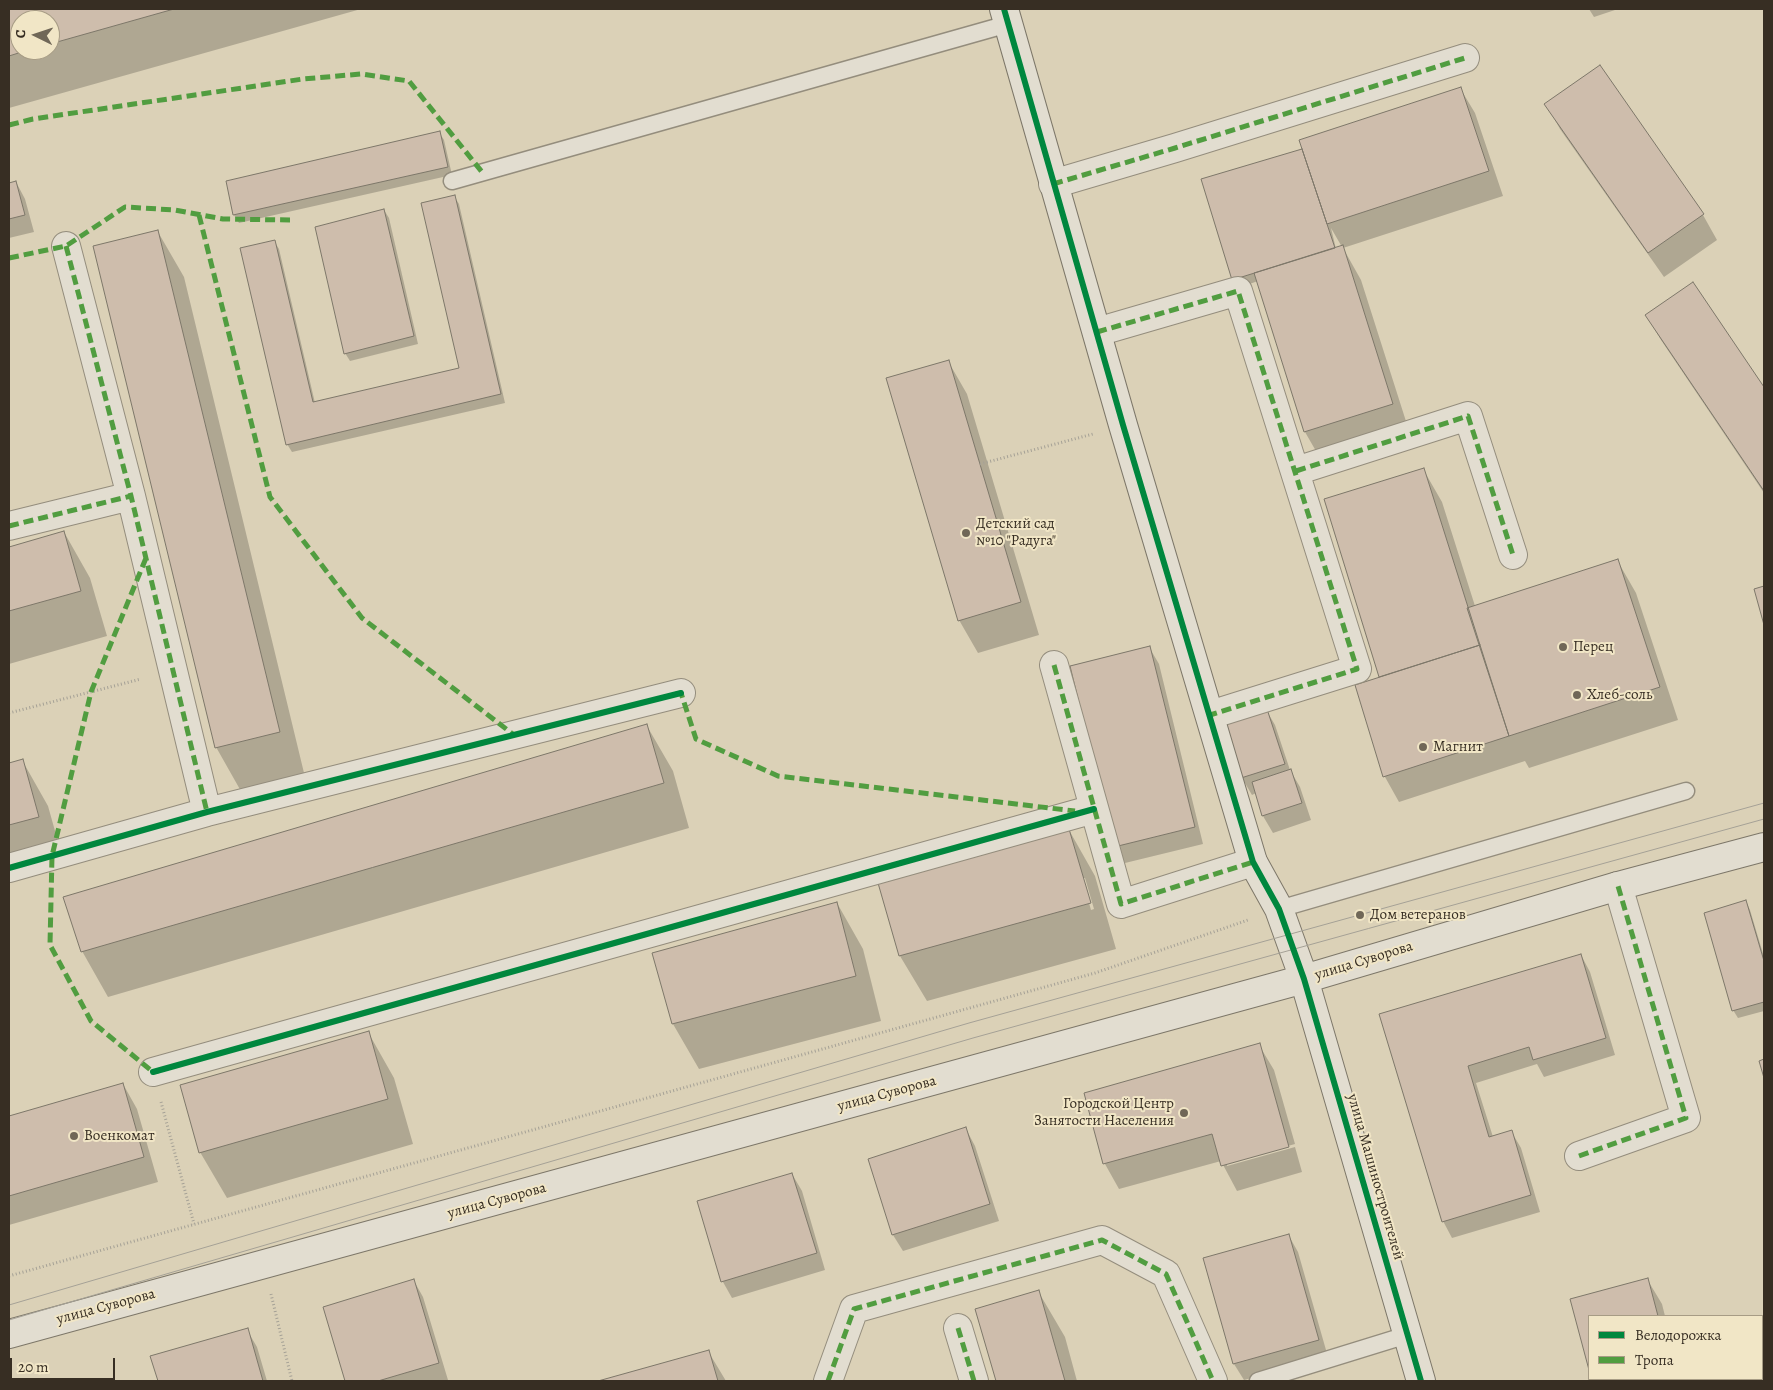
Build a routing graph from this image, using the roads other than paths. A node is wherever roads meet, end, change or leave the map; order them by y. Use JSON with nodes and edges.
{"nodes":[{"id":1,"x":1006,"y":16,"type":"edge"},
{"id":2,"x":1465,"y":58,"type":"dead end"},
{"id":3,"x":452,"y":181,"type":"dead end"},
{"id":4,"x":1054,"y":184,"type":"junction"},
{"id":5,"x":66,"y":246,"type":"dead end"},
{"id":6,"x":1097,"y":332,"type":"junction"},
{"id":7,"x":1296,"y":472,"type":"junction"},
{"id":8,"x":131,"y":496,"type":"junction"},
{"id":9,"x":9,"y":526,"type":"edge"},
{"id":10,"x":1513,"y":555,"type":"dead end"},
{"id":11,"x":1054,"y":665,"type":"dead end"},
{"id":12,"x":681,"y":693,"type":"dead end"},
{"id":13,"x":1210,"y":715,"type":"junction"},
{"id":14,"x":1686,"y":792,"type":"dead end"},
{"id":15,"x":1094,"y":809,"type":"junction"},
{"id":16,"x":207,"y":812,"type":"junction"},
{"id":17,"x":1764,"y":847,"type":"edge"},
{"id":18,"x":1253,"y":862,"type":"junction"},
{"id":19,"x":9,"y":868,"type":"edge"},
{"id":20,"x":1618,"y":886,"type":"junction"},
{"id":21,"x":1279,"y":909,"type":"junction"},
{"id":22,"x":1304,"y":980,"type":"junction"},
{"id":23,"x":153,"y":1072,"type":"road end"},
{"id":24,"x":1579,"y":1156,"type":"dead end"},
{"id":25,"x":958,"y":1328,"type":"dead end"},
{"id":26,"x":9,"y":1334,"type":"edge"},
{"id":27,"x":1407,"y":1335,"type":"junction"},
{"id":28,"x":828,"y":1381,"type":"edge"},
{"id":29,"x":974,"y":1381,"type":"edge"},
{"id":30,"x":1214,"y":1381,"type":"edge"},
{"id":31,"x":1258,"y":1381,"type":"edge"},
{"id":32,"x":1421,"y":1381,"type":"edge"}],
"edges":[{"from":1,"to":3,"type":"lane"},
{"from":1,"to":4,"type":"street","name":"улица Машиностроителей"},
{"from":2,"to":4,"type":"street"},
{"from":4,"to":6,"type":"street","name":"улица Машиностроителей"},
{"from":5,"to":8,"type":"street"},
{"from":6,"to":7,"type":"street"},
{"from":6,"to":13,"type":"street","name":"улица Машиностроителей"},
{"from":7,"to":10,"type":"street"},
{"from":7,"to":13,"type":"street"},
{"from":8,"to":9,"type":"street"},
{"from":8,"to":16,"type":"street"},
{"from":11,"to":15,"type":"street"},
{"from":12,"to":16,"type":"street"},
{"from":13,"to":18,"type":"street","name":"улица Машиностроителей"},
{"from":14,"to":21,"type":"lane"},
{"from":15,"to":18,"type":"street"},
{"from":15,"to":23,"type":"street"},
{"from":16,"to":19,"type":"street"},
{"from":17,"to":20,"type":"street","name":"улица Суворова"},
{"from":18,"to":21,"type":"street","name":"улица Машиностроителей"},
{"from":20,"to":22,"type":"street","name":"улица Суворова"},
{"from":20,"to":24,"type":"street"},
{"from":21,"to":22,"type":"street","name":"улица Машиностроителей"},
{"from":22,"to":26,"type":"street","name":"улица Суворова"},
{"from":22,"to":27,"type":"street","name":"улица Машиностроителей"},
{"from":25,"to":29,"type":"street"},
{"from":27,"to":31,"type":"lane"},
{"from":27,"to":32,"type":"street","name":"улица Машиностроителей"},
{"from":28,"to":30,"type":"street"}]}
